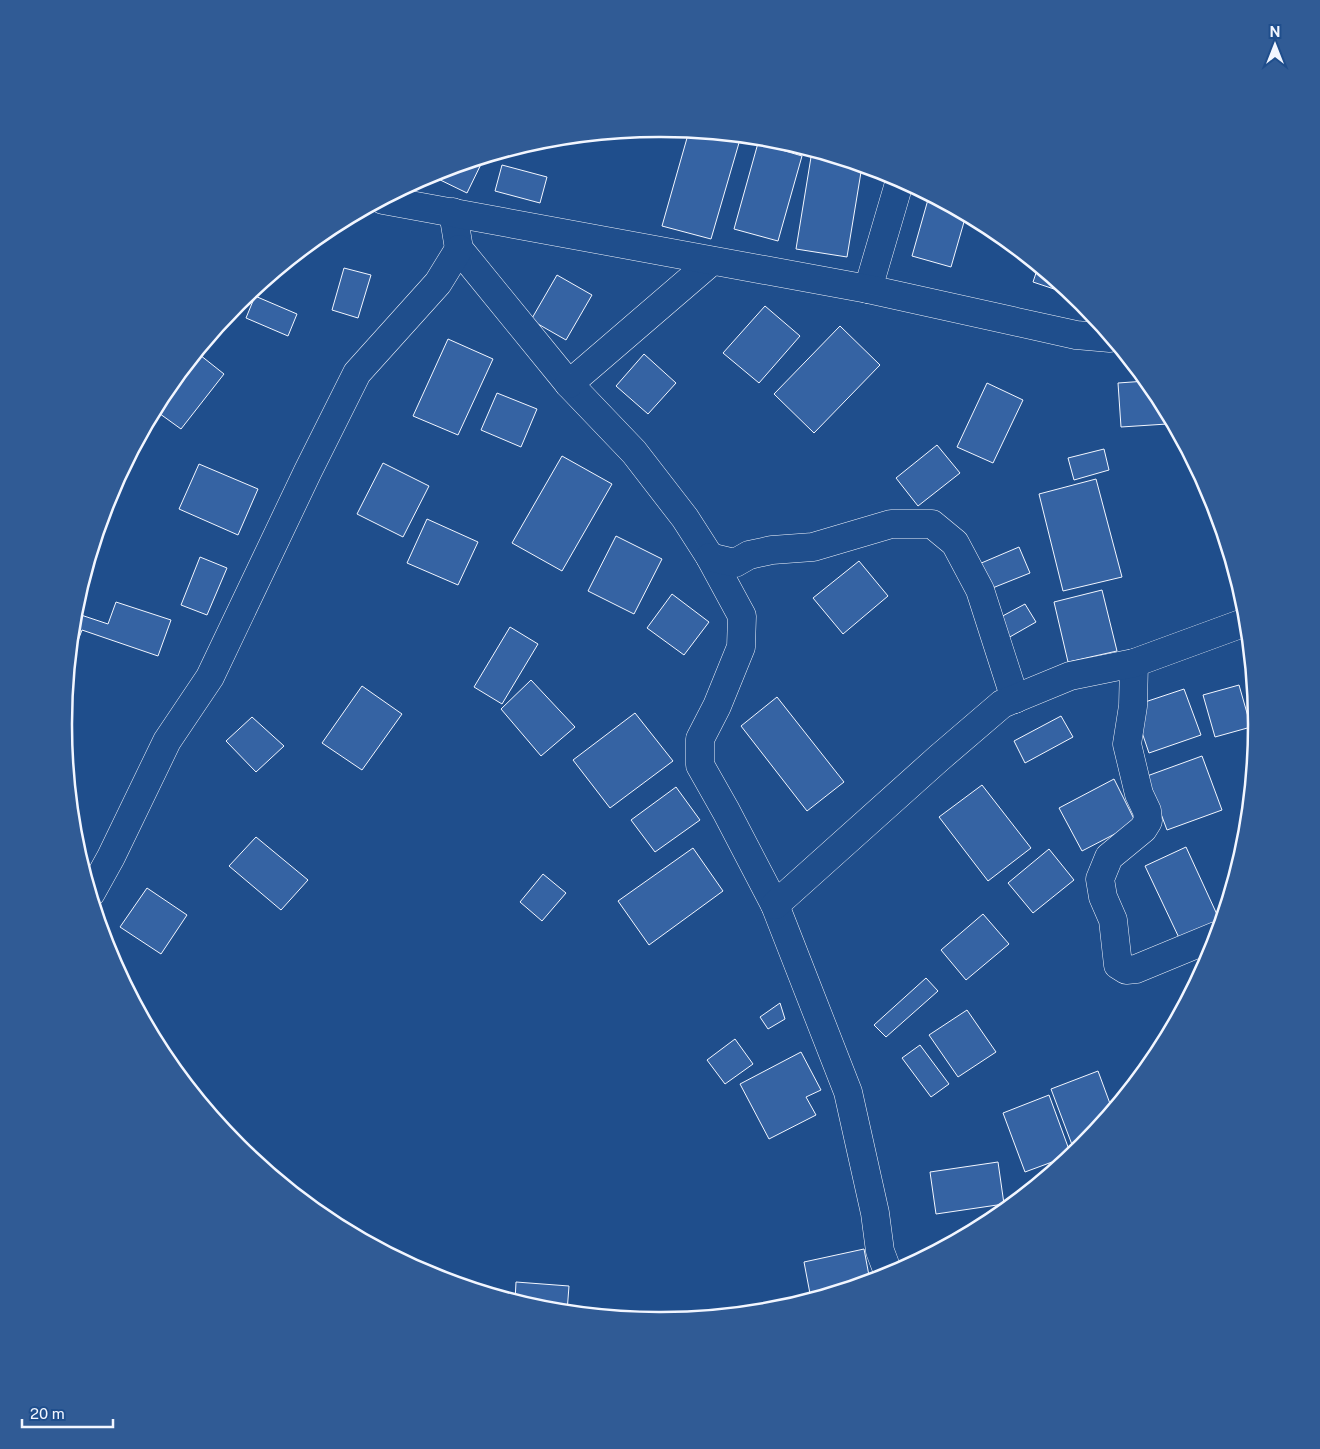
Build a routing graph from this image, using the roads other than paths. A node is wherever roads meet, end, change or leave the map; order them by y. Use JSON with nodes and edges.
{"nodes":[{"id":1,"x":898,"y":188,"type":"edge"},
{"id":2,"x":395,"y":201,"type":"edge"},
{"id":3,"x":453,"y":212,"type":"junction"},
{"id":4,"x":459,"y":249,"type":"junction"},
{"id":5,"x":712,"y":261,"type":"junction"},
{"id":6,"x":868,"y":289,"type":"junction"},
{"id":7,"x":1102,"y":337,"type":"edge"},
{"id":8,"x":569,"y":384,"type":"junction"},
{"id":9,"x":710,"y":557,"type":"junction"},
{"id":10,"x":1238,"y":625,"type":"edge"},
{"id":11,"x":1134,"y":663,"type":"junction"},
{"id":12,"x":1015,"y":699,"type":"junction"},
{"id":13,"x":95,"y":885,"type":"edge"},
{"id":14,"x":775,"y":905,"type":"junction"},
{"id":15,"x":1206,"y":940,"type":"edge"},
{"id":16,"x":884,"y":1263,"type":"edge"}],
"edges":[{"from":1,"to":6,"type":"street"},
{"from":2,"to":3,"type":"street"},
{"from":3,"to":4,"type":"street"},
{"from":3,"to":5,"type":"street"},
{"from":4,"to":8,"type":"street"},
{"from":4,"to":13,"type":"street"},
{"from":5,"to":6,"type":"street"},
{"from":5,"to":8,"type":"street"},
{"from":6,"to":7,"type":"street"},
{"from":8,"to":9,"type":"street"},
{"from":9,"to":12,"type":"street"},
{"from":9,"to":14,"type":"street"},
{"from":10,"to":11,"type":"street"},
{"from":11,"to":12,"type":"street"},
{"from":11,"to":15,"type":"street"},
{"from":12,"to":14,"type":"street"},
{"from":14,"to":16,"type":"street"}]}
